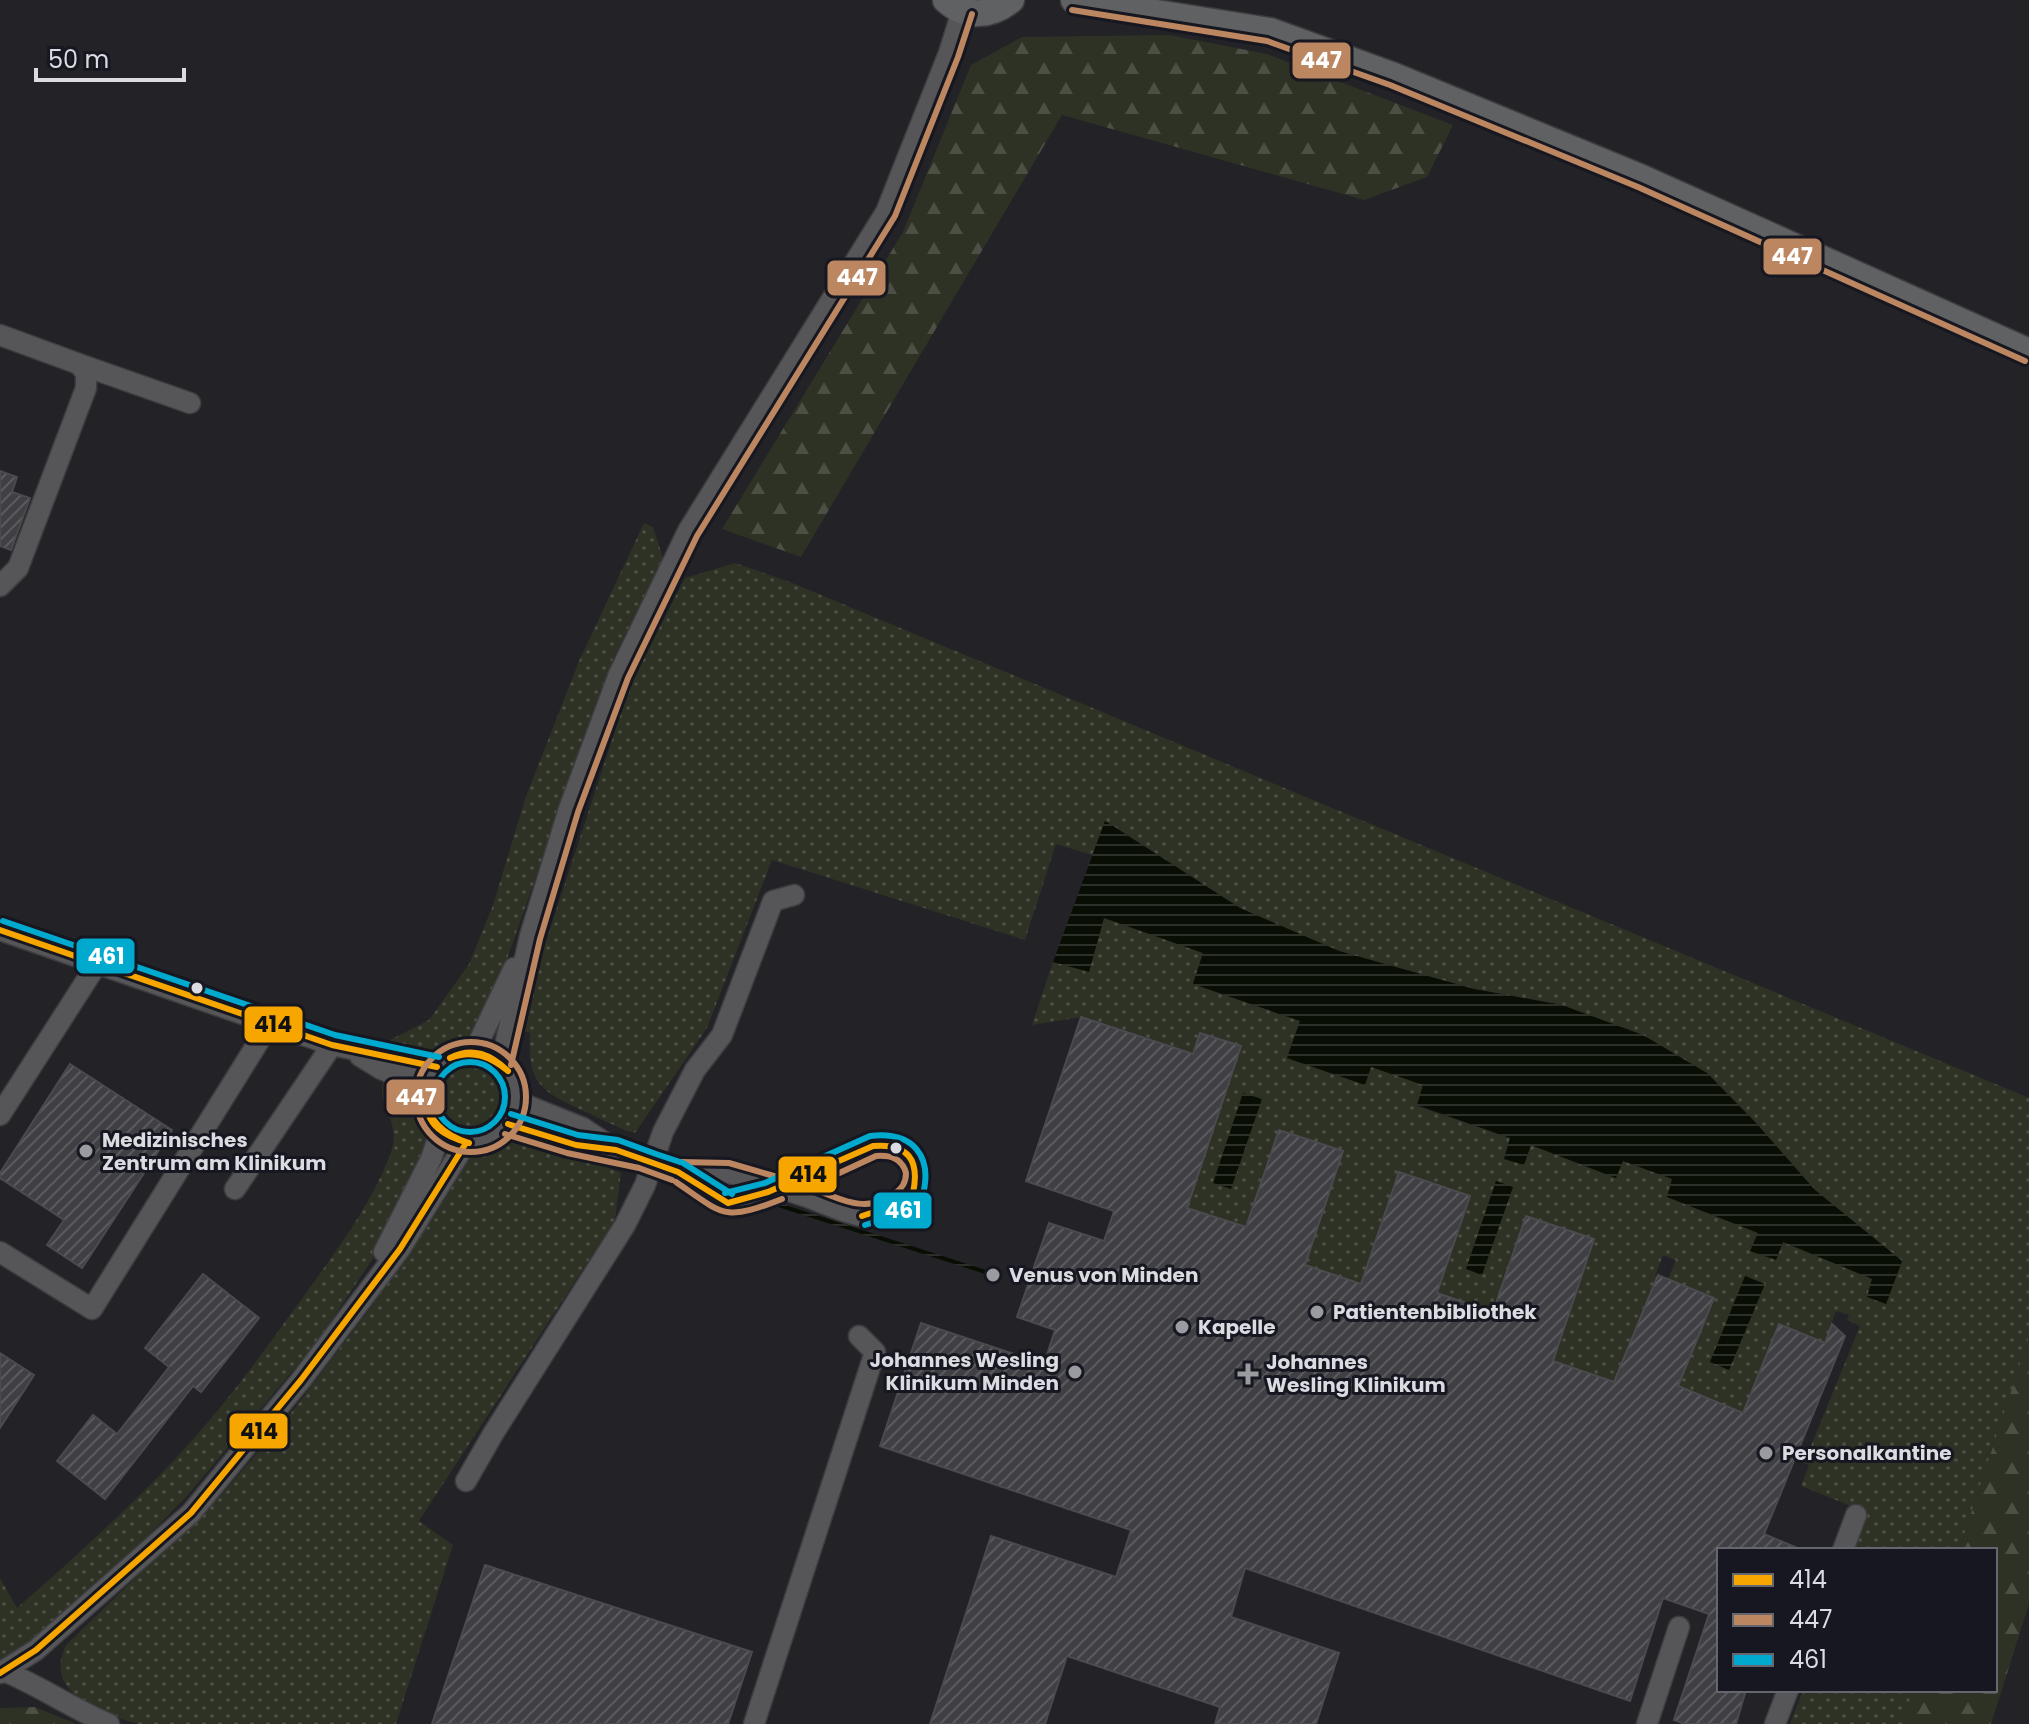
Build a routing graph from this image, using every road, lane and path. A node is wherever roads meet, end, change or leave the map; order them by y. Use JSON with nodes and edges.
{"nodes":[{"id":1,"x":1011,"y":0,"type":"edge"},
{"id":2,"x":1074,"y":0,"type":"edge"},
{"id":3,"x":954,"y":6,"type":"edge"},
{"id":4,"x":0,"y":335,"type":"edge"},
{"id":5,"x":2029,"y":352,"type":"edge"},
{"id":6,"x":79,"y":364,"type":"junction"},
{"id":7,"x":190,"y":403,"type":"dead end"},
{"id":8,"x":0,"y":586,"type":"edge"},
{"id":9,"x":794,"y":895,"type":"dead end"},
{"id":10,"x":0,"y":930,"type":"edge"},
{"id":11,"x":530,"y":936,"type":"junction"},
{"id":12,"x":97,"y":964,"type":"junction"},
{"id":13,"x":269,"y":1025,"type":"junction"},
{"id":14,"x":341,"y":1048,"type":"junction"},
{"id":15,"x":474,"y":1052,"type":"junction"},
{"id":16,"x":501,"y":1063,"type":"junction"},
{"id":17,"x":437,"y":1067,"type":"junction"},
{"id":18,"x":426,"y":1088,"type":"junction"},
{"id":19,"x":516,"y":1101,"type":"junction"},
{"id":20,"x":0,"y":1115,"type":"edge"},
{"id":21,"x":508,"y":1124,"type":"junction"},
{"id":22,"x":440,"y":1132,"type":"junction"},
{"id":23,"x":466,"y":1143,"type":"junction"},
{"id":24,"x":616,"y":1150,"type":"junction"},
{"id":25,"x":653,"y":1163,"type":"junction"},
{"id":26,"x":678,"y":1172,"type":"junction"},
{"id":27,"x":779,"y":1188,"type":"junction"},
{"id":28,"x":235,"y":1189,"type":"dead end"},
{"id":29,"x":0,"y":1252,"type":"edge"},
{"id":30,"x":368,"y":1288,"type":"junction"},
{"id":31,"x":859,"y":1336,"type":"dead end"},
{"id":32,"x":466,"y":1481,"type":"dead end"},
{"id":33,"x":1856,"y":1515,"type":"dead end"},
{"id":34,"x":1844,"y":1548,"type":"edge"},
{"id":35,"x":1679,"y":1627,"type":"dead end"},
{"id":36,"x":2,"y":1672,"type":"edge"},
{"id":37,"x":1787,"y":1692,"type":"edge"},
{"id":38,"x":109,"y":1724,"type":"edge"},
{"id":39,"x":754,"y":1724,"type":"edge"},
{"id":40,"x":1647,"y":1724,"type":"edge"},
{"id":41,"x":1775,"y":1724,"type":"edge"}],
"edges":[{"from":1,"to":3,"type":"main road"},
{"from":2,"to":5,"type":"main road"},
{"from":3,"to":11,"type":"street"},
{"from":4,"to":6,"type":"street"},
{"from":6,"to":7,"type":"street"},
{"from":6,"to":8,"type":"street"},
{"from":9,"to":25,"type":"street"},
{"from":10,"to":12,"type":"street"},
{"from":11,"to":15,"type":"street"},
{"from":11,"to":16,"type":"street"},
{"from":12,"to":13,"type":"street"},
{"from":12,"to":20,"type":"street"},
{"from":13,"to":14,"type":"street"},
{"from":13,"to":29,"type":"street"},
{"from":14,"to":17,"type":"street"},
{"from":14,"to":18,"type":"street"},
{"from":14,"to":28,"type":"street"},
{"from":15,"to":16,"type":"street"},
{"from":15,"to":17,"type":"street"},
{"from":16,"to":19,"type":"street"},
{"from":17,"to":18,"type":"street"},
{"from":18,"to":22,"type":"street"},
{"from":19,"to":21,"type":"street"},
{"from":19,"to":24,"type":"street"},
{"from":21,"to":23,"type":"street"},
{"from":21,"to":24,"type":"street"},
{"from":22,"to":23,"type":"street"},
{"from":22,"to":30,"type":"street"},
{"from":23,"to":30,"type":"street"},
{"from":24,"to":25,"type":"street"},
{"from":25,"to":26,"type":"street"},
{"from":25,"to":32,"type":"street"},
{"from":26,"to":27,"type":"street"},
{"from":26,"to":27,"type":"street"},
{"from":27,"to":27,"type":"street"},
{"from":30,"to":36,"type":"street"},
{"from":31,"to":39,"type":"street"},
{"from":33,"to":34,"type":"street"},
{"from":35,"to":40,"type":"street"},
{"from":36,"to":38,"type":"street"},
{"from":37,"to":41,"type":"street"}]}
